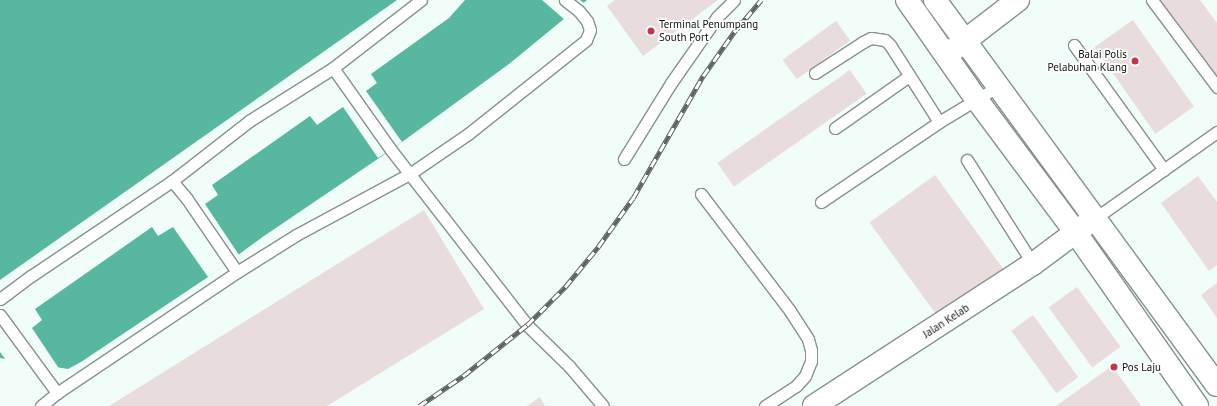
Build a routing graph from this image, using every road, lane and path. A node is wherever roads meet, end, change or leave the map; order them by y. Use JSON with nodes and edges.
{"nodes":[{"id":1,"x":421,"y":0,"type":"edge"},
{"id":2,"x":565,"y":0,"type":"edge"},
{"id":3,"x":734,"y":0,"type":"edge"},
{"id":4,"x":907,"y":0,"type":"edge"},
{"id":5,"x":935,"y":0,"type":"edge"},
{"id":6,"x":1018,"y":0,"type":"edge"},
{"id":7,"x":1152,"y":0,"type":"edge"},
{"id":8,"x":964,"y":42,"type":"junction"},
{"id":9,"x":1074,"y":45,"type":"dead end"},
{"id":10,"x":946,"y":56,"type":"junction"},
{"id":11,"x":333,"y":68,"type":"junction"},
{"id":12,"x":815,"y":73,"type":"dead end"},
{"id":13,"x":910,"y":76,"type":"junction"},
{"id":14,"x":1217,"y":87,"type":"edge"},
{"id":15,"x":997,"y":88,"type":"junction"},
{"id":16,"x":977,"y":100,"type":"junction"},
{"id":17,"x":939,"y":122,"type":"junction"},
{"id":18,"x":835,"y":128,"type":"dead end"},
{"id":19,"x":1217,"y":132,"type":"edge"},
{"id":20,"x":624,"y":159,"type":"dead end"},
{"id":21,"x":967,"y":160,"type":"dead end"},
{"id":22,"x":1164,"y":170,"type":"junction"},
{"id":23,"x":411,"y":173,"type":"junction"},
{"id":24,"x":172,"y":180,"type":"junction"},
{"id":25,"x":701,"y":194,"type":"dead end"},
{"id":26,"x":821,"y":202,"type":"dead end"},
{"id":27,"x":1094,"y":218,"type":"junction"},
{"id":28,"x":1076,"y":233,"type":"junction"},
{"id":29,"x":1033,"y":264,"type":"junction"},
{"id":30,"x":237,"y":272,"type":"junction"},
{"id":31,"x":0,"y":299,"type":"edge"},
{"id":32,"x":0,"y":315,"type":"edge"},
{"id":33,"x":1217,"y":384,"type":"edge"},
{"id":34,"x":58,"y":393,"type":"junction"},
{"id":35,"x":1190,"y":402,"type":"edge"},
{"id":36,"x":41,"y":406,"type":"edge"},
{"id":37,"x":604,"y":406,"type":"edge"},
{"id":38,"x":765,"y":406,"type":"edge"},
{"id":39,"x":814,"y":406,"type":"edge"}],
"edges":[{"from":1,"to":11,"type":"lane"},
{"from":2,"to":23,"type":"lane"},
{"from":3,"to":20,"type":"lane"},
{"from":4,"to":10,"type":"street"},
{"from":5,"to":8,"type":"street"},
{"from":6,"to":8,"type":"street"},
{"from":7,"to":14,"type":"lane"},
{"from":8,"to":10,"type":"street"},
{"from":8,"to":15,"type":"street"},
{"from":9,"to":22,"type":"lane"},
{"from":10,"to":16,"type":"street"},
{"from":11,"to":23,"type":"lane"},
{"from":11,"to":24,"type":"lane"},
{"from":12,"to":13,"type":"lane"},
{"from":13,"to":17,"type":"lane"},
{"from":13,"to":18,"type":"lane"},
{"from":15,"to":16,"type":"lane"},
{"from":15,"to":27,"type":"street"},
{"from":16,"to":17,"type":"lane"},
{"from":16,"to":28,"type":"street"},
{"from":17,"to":26,"type":"lane"},
{"from":19,"to":22,"type":"lane"},
{"from":21,"to":29,"type":"lane"},
{"from":22,"to":27,"type":"lane"},
{"from":23,"to":30,"type":"lane"},
{"from":23,"to":37,"type":"lane"},
{"from":24,"to":30,"type":"lane"},
{"from":24,"to":31,"type":"lane"},
{"from":25,"to":38,"type":"lane"},
{"from":27,"to":28,"type":"street","name":"Jalan Kelab"},
{"from":27,"to":33,"type":"street"},
{"from":28,"to":29,"type":"street","name":"Jalan Kelab"},
{"from":28,"to":35,"type":"street"},
{"from":29,"to":39,"type":"street","name":"Jalan Kelab"},
{"from":30,"to":34,"type":"lane"},
{"from":32,"to":34,"type":"lane"},
{"from":34,"to":36,"type":"lane"}]}
